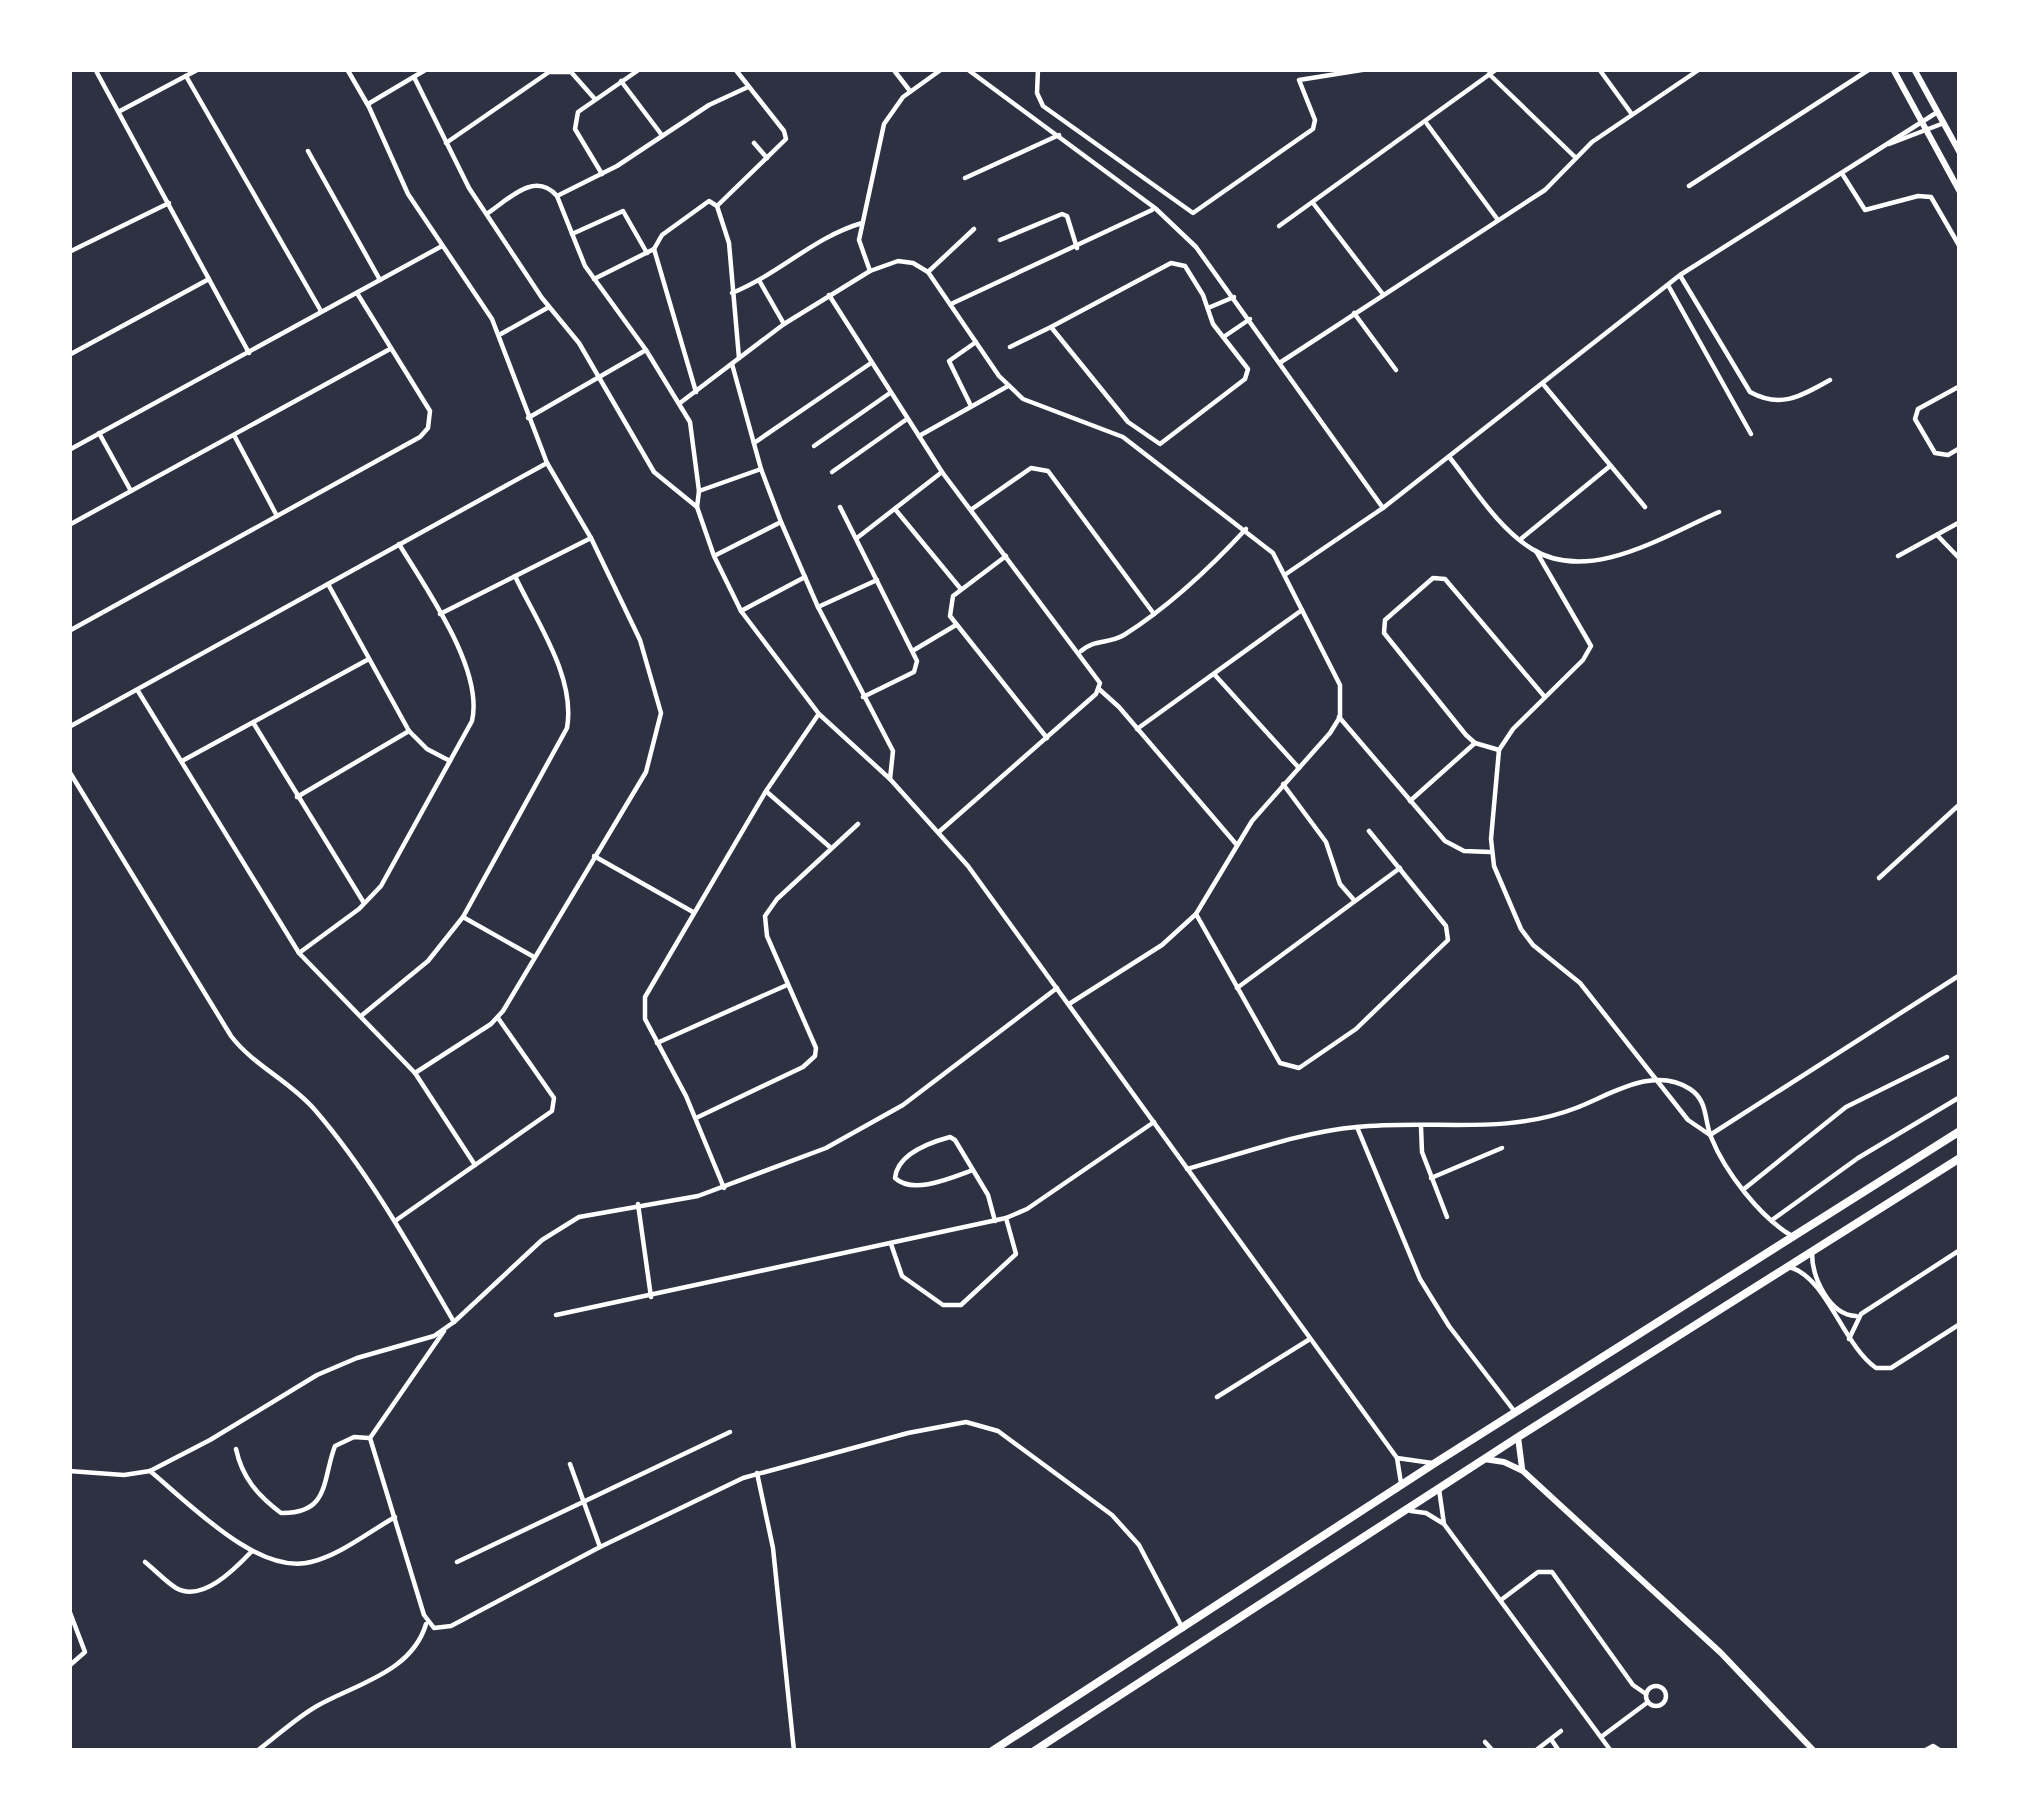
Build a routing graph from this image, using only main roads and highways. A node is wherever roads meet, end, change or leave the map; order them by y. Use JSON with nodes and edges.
{"nodes":[{"id":1,"x":1960,"y":1131,"type":"edge"},
{"id":2,"x":1960,"y":1158,"type":"edge"},
{"id":3,"x":1333,"y":1532,"type":"junction"},
{"id":4,"x":1345,"y":1550,"type":"junction"},
{"id":5,"x":992,"y":1751,"type":"edge"},
{"id":6,"x":1034,"y":1751,"type":"edge"}],
"edges":[{"from":1,"to":3,"type":"main road"},
{"from":2,"to":4,"type":"main road"},
{"from":3,"to":4,"type":"main road"},
{"from":3,"to":5,"type":"main road"},
{"from":4,"to":6,"type":"main road"}]}
